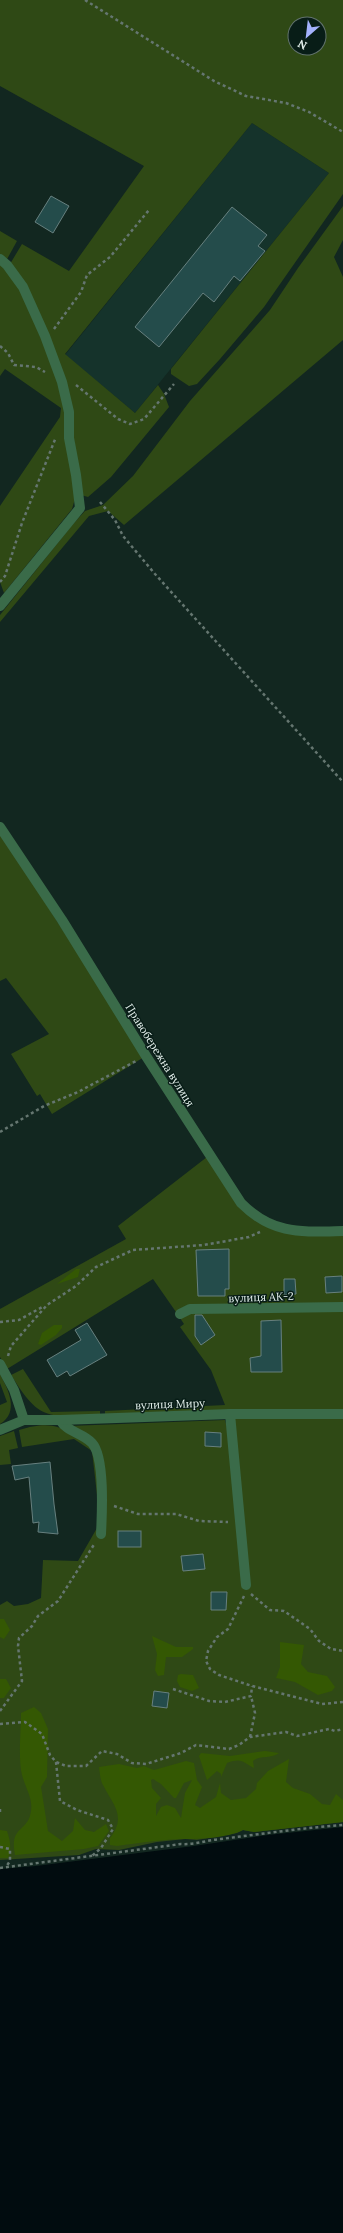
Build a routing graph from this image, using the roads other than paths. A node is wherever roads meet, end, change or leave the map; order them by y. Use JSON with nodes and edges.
{"nodes":[{"id":1,"x":0,"y":259,"type":"edge"},
{"id":2,"x":1,"y":602,"type":"edge"},
{"id":3,"x":0,"y":827,"type":"edge"},
{"id":4,"x":343,"y":1231,"type":"edge"},
{"id":5,"x":343,"y":1307,"type":"edge"},
{"id":6,"x":180,"y":1314,"type":"dead end"},
{"id":7,"x":0,"y":1364,"type":"edge"},
{"id":8,"x":230,"y":1414,"type":"junction"},
{"id":9,"x":343,"y":1414,"type":"edge"},
{"id":10,"x":24,"y":1420,"type":"junction"},
{"id":11,"x":60,"y":1420,"type":"junction"},
{"id":12,"x":0,"y":1430,"type":"edge"},
{"id":13,"x":101,"y":1534,"type":"road end"},
{"id":14,"x":246,"y":1586,"type":"road end"}],
"edges":[{"from":1,"to":2,"type":"street"},
{"from":3,"to":4,"type":"street","name":"Правобережна вулиця"},
{"from":5,"to":6,"type":"street","name":"вулиця АК-2"},
{"from":7,"to":10,"type":"street"},
{"from":8,"to":9,"type":"street","name":"вулиця Миру"},
{"from":8,"to":11,"type":"street","name":"вулиця Миру"},
{"from":8,"to":14,"type":"street"},
{"from":10,"to":11,"type":"street","name":"вулиця Миру"},
{"from":10,"to":12,"type":"street","name":"вулиця Миру"},
{"from":11,"to":13,"type":"street"}]}
